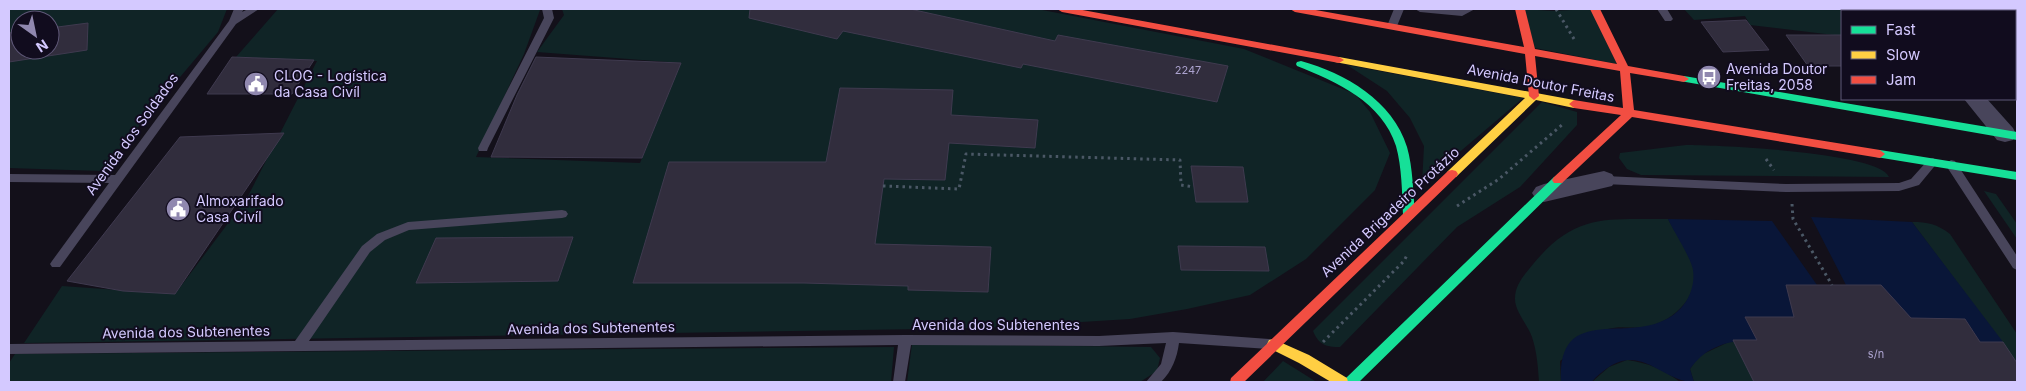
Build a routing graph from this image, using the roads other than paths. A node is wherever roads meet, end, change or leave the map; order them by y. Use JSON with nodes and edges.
{"nodes":[{"id":1,"x":239,"y":9,"type":"edge"},
{"id":2,"x":254,"y":9,"type":"edge"},
{"id":3,"x":547,"y":9,"type":"edge"},
{"id":4,"x":1062,"y":9,"type":"edge"},
{"id":5,"x":1295,"y":9,"type":"edge"},
{"id":6,"x":1399,"y":9,"type":"edge"},
{"id":7,"x":1420,"y":9,"type":"edge"},
{"id":8,"x":1470,"y":9,"type":"edge"},
{"id":9,"x":1520,"y":9,"type":"edge"},
{"id":10,"x":1595,"y":9,"type":"edge"},
{"id":11,"x":1662,"y":9,"type":"edge"},
{"id":12,"x":1668,"y":19,"type":"dead end"},
{"id":13,"x":233,"y":22,"type":"junction"},
{"id":14,"x":1392,"y":26,"type":"junction"},
{"id":15,"x":1248,"y":43,"type":"junction"},
{"id":16,"x":1530,"y":50,"type":"junction"},
{"id":17,"x":1625,"y":69,"type":"junction"},
{"id":18,"x":1534,"y":96,"type":"junction"},
{"id":19,"x":1976,"y":100,"type":"edge"},
{"id":20,"x":1630,"y":114,"type":"junction"},
{"id":21,"x":2011,"y":135,"type":"edge"},
{"id":22,"x":483,"y":148,"type":"dead end"},
{"id":23,"x":1933,"y":162,"type":"junction"},
{"id":24,"x":1951,"y":164,"type":"junction"},
{"id":25,"x":2017,"y":176,"type":"edge"},
{"id":26,"x":9,"y":178,"type":"edge"},
{"id":27,"x":116,"y":179,"type":"junction"},
{"id":28,"x":1604,"y":180,"type":"joint"},
{"id":29,"x":1544,"y":193,"type":"junction"},
{"id":30,"x":562,"y":214,"type":"dead end"},
{"id":31,"x":1409,"y":215,"type":"junction"},
{"id":32,"x":56,"y":264,"type":"dead end"},
{"id":33,"x":2017,"y":265,"type":"edge"},
{"id":34,"x":1173,"y":337,"type":"junction"},
{"id":35,"x":905,"y":340,"type":"junction"},
{"id":36,"x":1273,"y":344,"type":"junction"},
{"id":37,"x":298,"y":346,"type":"junction"},
{"id":38,"x":9,"y":349,"type":"edge"},
{"id":39,"x":899,"y":382,"type":"edge"},
{"id":40,"x":1152,"y":382,"type":"edge"},
{"id":41,"x":1236,"y":382,"type":"edge"},
{"id":42,"x":1342,"y":382,"type":"edge"},
{"id":43,"x":1351,"y":382,"type":"edge"}],
"edges":[{"from":1,"to":13,"type":"lane"},
{"from":2,"to":13,"type":"lane"},
{"from":3,"to":22,"type":"lane"},
{"from":4,"to":15,"type":"main road","name":"Avenida Doutor Freitas"},
{"from":5,"to":14,"type":"main road","name":"Avenida Doutor Freitas"},
{"from":6,"to":14,"type":"lane"},
{"from":7,"to":8,"type":"lane"},
{"from":9,"to":16,"type":"main road"},
{"from":10,"to":17,"type":"main road"},
{"from":11,"to":12,"type":"lane"},
{"from":13,"to":27,"type":"lane","name":"Avenida dos Soldados"},
{"from":14,"to":16,"type":"main road","name":"Avenida Doutor Freitas"},
{"from":15,"to":18,"type":"main road","name":"Avenida Doutor Freitas"},
{"from":15,"to":31,"type":"main road"},
{"from":16,"to":17,"type":"main road","name":"Avenida Doutor Freitas"},
{"from":16,"to":18,"type":"main road"},
{"from":17,"to":20,"type":"main road"},
{"from":17,"to":21,"type":"main road","name":"Avenida Doutor Freitas"},
{"from":18,"to":20,"type":"main road","name":"Avenida Doutor Freitas"},
{"from":18,"to":31,"type":"main road","name":"Avenida Brigadeiro Protázio"},
{"from":19,"to":21,"type":"street"},
{"from":20,"to":23,"type":"main road","name":"Avenida Doutor Freitas"},
{"from":20,"to":29,"type":"main road"},
{"from":23,"to":24,"type":"main road","name":"Avenida Doutor Freitas"},
{"from":23,"to":28,"type":"lane"},
{"from":24,"to":25,"type":"main road","name":"Avenida Doutor Freitas"},
{"from":24,"to":33,"type":"lane"},
{"from":26,"to":27,"type":"lane"},
{"from":27,"to":32,"type":"lane","name":"Avenida dos Soldados"},
{"from":28,"to":29,"type":"street"},
{"from":29,"to":43,"type":"main road"},
{"from":30,"to":37,"type":"lane"},
{"from":31,"to":36,"type":"main road","name":"Avenida Brigadeiro Protázio"},
{"from":34,"to":35,"type":"lane","name":"Avenida dos Subtenentes"},
{"from":34,"to":36,"type":"lane","name":"Avenida dos Subtenentes"},
{"from":34,"to":40,"type":"lane"},
{"from":35,"to":37,"type":"lane","name":"Avenida dos Subtenentes"},
{"from":35,"to":39,"type":"lane"},
{"from":36,"to":41,"type":"main road","name":"Avenida Brigadeiro Protázio"},
{"from":36,"to":42,"type":"main road"},
{"from":37,"to":38,"type":"lane","name":"Avenida dos Subtenentes"}]}
